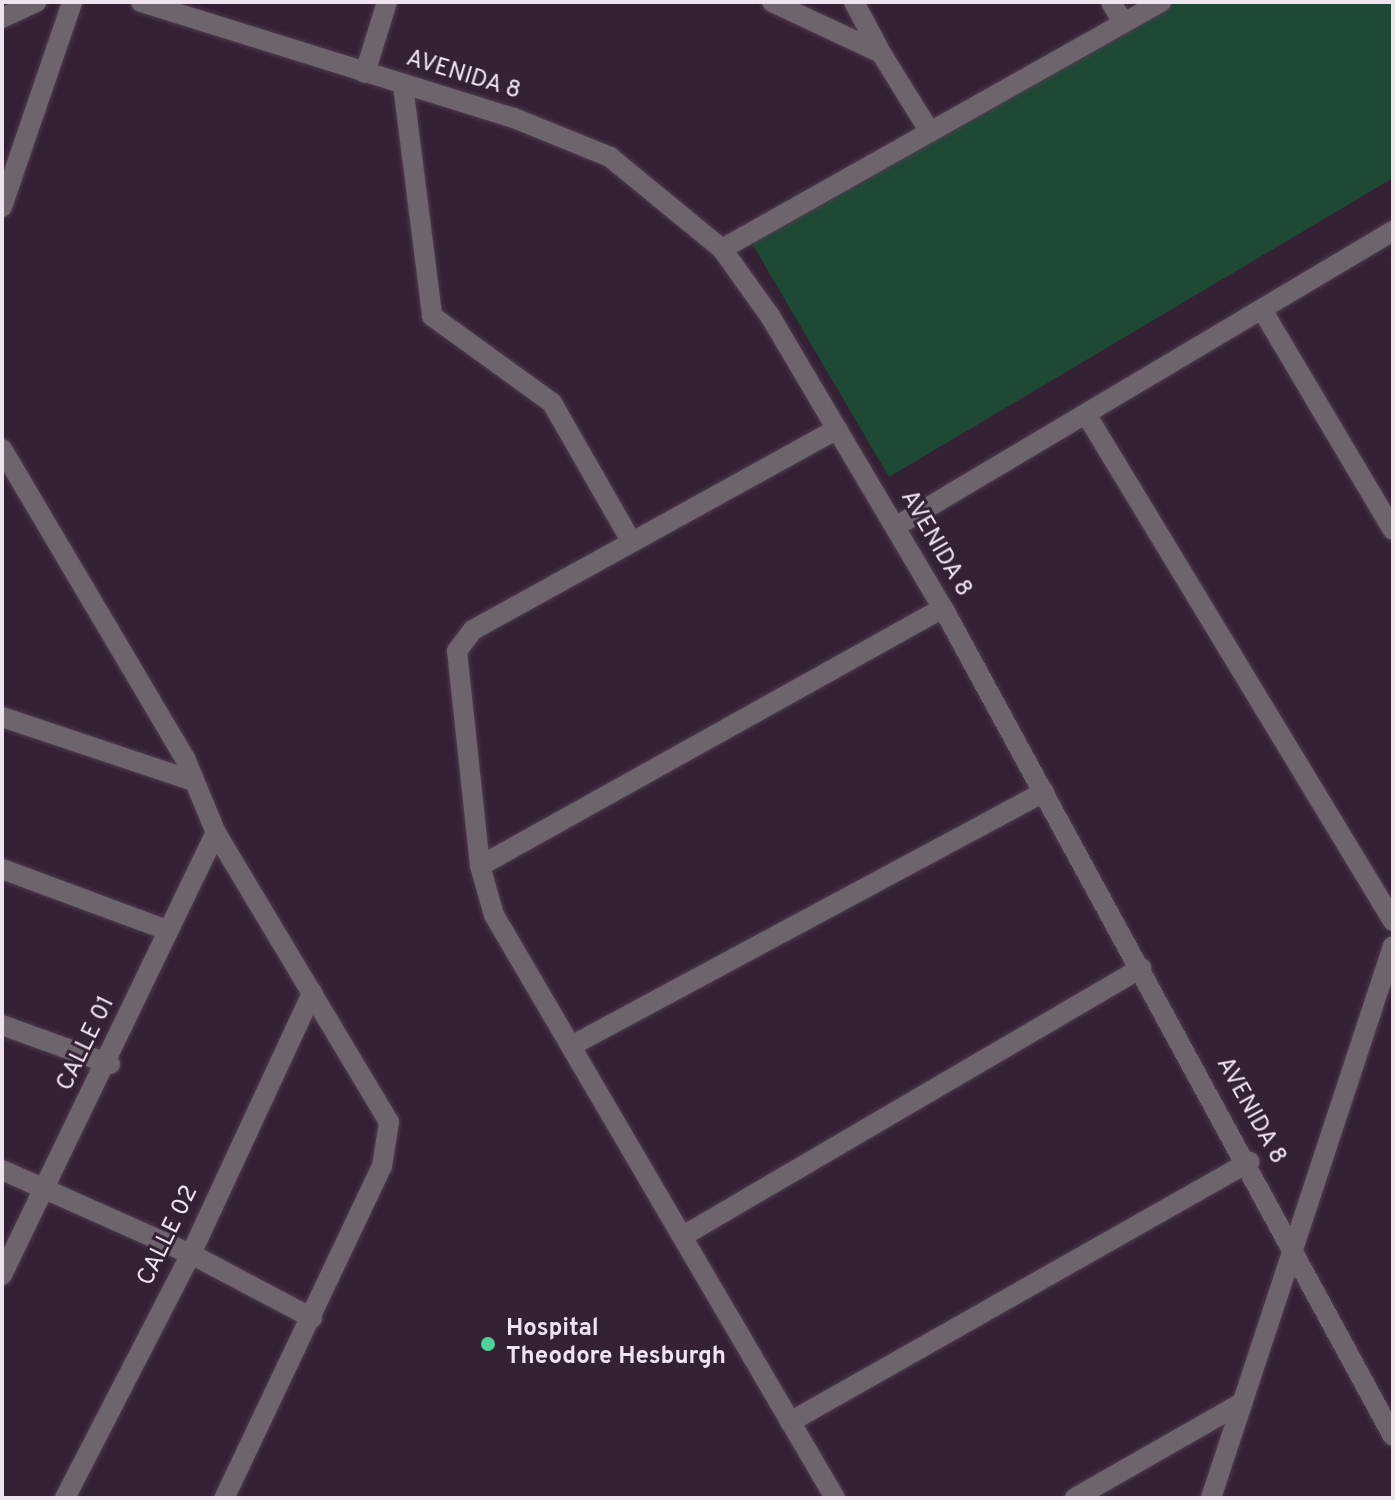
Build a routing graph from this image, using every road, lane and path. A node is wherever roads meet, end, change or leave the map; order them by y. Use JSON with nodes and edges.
{"nodes":[{"id":1,"x":36,"y":2,"type":"edge"},
{"id":2,"x":72,"y":2,"type":"edge"},
{"id":3,"x":141,"y":2,"type":"edge"},
{"id":4,"x":387,"y":2,"type":"edge"},
{"id":5,"x":772,"y":2,"type":"edge"},
{"id":6,"x":854,"y":2,"type":"edge"},
{"id":7,"x":1111,"y":2,"type":"edge"},
{"id":8,"x":1161,"y":2,"type":"edge"},
{"id":9,"x":2,"y":18,"type":"edge"},
{"id":10,"x":1123,"y":23,"type":"junction"},
{"id":11,"x":881,"y":53,"type":"junction"},
{"id":12,"x":365,"y":73,"type":"junction"},
{"id":13,"x":403,"y":85,"type":"junction"},
{"id":14,"x":930,"y":132,"type":"junction"},
{"id":15,"x":2,"y":207,"type":"edge"},
{"id":16,"x":1393,"y":231,"type":"edge"},
{"id":17,"x":722,"y":249,"type":"junction"},
{"id":18,"x":1264,"y":313,"type":"junction"},
{"id":19,"x":1086,"y":414,"type":"junction"},
{"id":20,"x":837,"y":429,"type":"junction"},
{"id":21,"x":2,"y":449,"type":"edge"},
{"id":22,"x":895,"y":527,"type":"junction"},
{"id":23,"x":1393,"y":530,"type":"edge"},
{"id":24,"x":631,"y":541,"type":"junction"},
{"id":25,"x":943,"y":608,"type":"junction"},
{"id":26,"x":2,"y":717,"type":"edge"},
{"id":27,"x":193,"y":781,"type":"junction"},
{"id":28,"x":1044,"y":792,"type":"junction"},
{"id":29,"x":216,"y":833,"type":"junction"},
{"id":30,"x":480,"y":866,"type":"junction"},
{"id":31,"x":2,"y":869,"type":"edge"},
{"id":32,"x":1393,"y":921,"type":"edge"},
{"id":33,"x":167,"y":930,"type":"junction"},
{"id":34,"x":1393,"y":946,"type":"edge"},
{"id":35,"x":1141,"y":968,"type":"junction"},
{"id":36,"x":312,"y":993,"type":"junction"},
{"id":37,"x":2,"y":1025,"type":"edge"},
{"id":38,"x":571,"y":1046,"type":"junction"},
{"id":39,"x":110,"y":1064,"type":"junction"},
{"id":40,"x":1249,"y":1162,"type":"junction"},
{"id":41,"x":2,"y":1170,"type":"edge"},
{"id":42,"x":43,"y":1185,"type":"junction"},
{"id":43,"x":683,"y":1236,"type":"junction"},
{"id":44,"x":1294,"y":1246,"type":"junction"},
{"id":45,"x":191,"y":1254,"type":"junction"},
{"id":46,"x":2,"y":1275,"type":"edge"},
{"id":47,"x":312,"y":1318,"type":"junction"},
{"id":48,"x":1243,"y":1402,"type":"junction"},
{"id":49,"x":790,"y":1422,"type":"junction"},
{"id":50,"x":1393,"y":1436,"type":"edge"},
{"id":51,"x":65,"y":1498,"type":"edge"},
{"id":52,"x":224,"y":1498,"type":"edge"},
{"id":53,"x":835,"y":1498,"type":"edge"},
{"id":54,"x":1075,"y":1498,"type":"edge"},
{"id":55,"x":1211,"y":1498,"type":"edge"}],
"edges":[{"from":1,"to":9,"type":"street"},
{"from":2,"to":15,"type":"street"},
{"from":3,"to":12,"type":"street","name":"AVENIDA 8"},
{"from":4,"to":12,"type":"street"},
{"from":5,"to":11,"type":"street"},
{"from":6,"to":11,"type":"street"},
{"from":7,"to":10,"type":"street"},
{"from":8,"to":10,"type":"street"},
{"from":10,"to":14,"type":"street"},
{"from":11,"to":14,"type":"street"},
{"from":12,"to":13,"type":"street","name":"AVENIDA 8"},
{"from":13,"to":17,"type":"street","name":"AVENIDA 8"},
{"from":13,"to":24,"type":"street"},
{"from":14,"to":17,"type":"street"},
{"from":16,"to":18,"type":"street"},
{"from":17,"to":20,"type":"street","name":"AVENIDA 8"},
{"from":18,"to":19,"type":"street"},
{"from":18,"to":23,"type":"street"},
{"from":19,"to":22,"type":"street"},
{"from":19,"to":32,"type":"street"},
{"from":20,"to":22,"type":"street","name":"AVENIDA 8"},
{"from":20,"to":24,"type":"street"},
{"from":21,"to":27,"type":"street"},
{"from":22,"to":25,"type":"street","name":"AVENIDA 8"},
{"from":24,"to":30,"type":"street"},
{"from":25,"to":28,"type":"street","name":"AVENIDA 8"},
{"from":25,"to":30,"type":"street"},
{"from":26,"to":27,"type":"street"},
{"from":27,"to":29,"type":"street"},
{"from":28,"to":35,"type":"street","name":"AVENIDA 8"},
{"from":28,"to":38,"type":"street"},
{"from":29,"to":33,"type":"street","name":"CALLE 01"},
{"from":29,"to":36,"type":"street"},
{"from":30,"to":38,"type":"street"},
{"from":31,"to":33,"type":"street"},
{"from":33,"to":39,"type":"street","name":"CALLE 01"},
{"from":34,"to":44,"type":"street"},
{"from":35,"to":40,"type":"street","name":"AVENIDA 8"},
{"from":35,"to":43,"type":"street"},
{"from":36,"to":45,"type":"street","name":"CALLE 02"},
{"from":36,"to":47,"type":"street"},
{"from":37,"to":39,"type":"street"},
{"from":38,"to":43,"type":"street"},
{"from":39,"to":42,"type":"street","name":"CALLE 01"},
{"from":40,"to":44,"type":"street","name":"AVENIDA 8"},
{"from":40,"to":49,"type":"street"},
{"from":41,"to":42,"type":"street"},
{"from":42,"to":45,"type":"street"},
{"from":42,"to":46,"type":"street","name":"CALLE 01"},
{"from":43,"to":49,"type":"street"},
{"from":44,"to":48,"type":"street"},
{"from":44,"to":50,"type":"street","name":"AVENIDA 8"},
{"from":45,"to":47,"type":"street"},
{"from":45,"to":51,"type":"street","name":"CALLE 02"},
{"from":47,"to":52,"type":"street"},
{"from":48,"to":54,"type":"street"},
{"from":48,"to":55,"type":"street"},
{"from":49,"to":53,"type":"street"}]}
